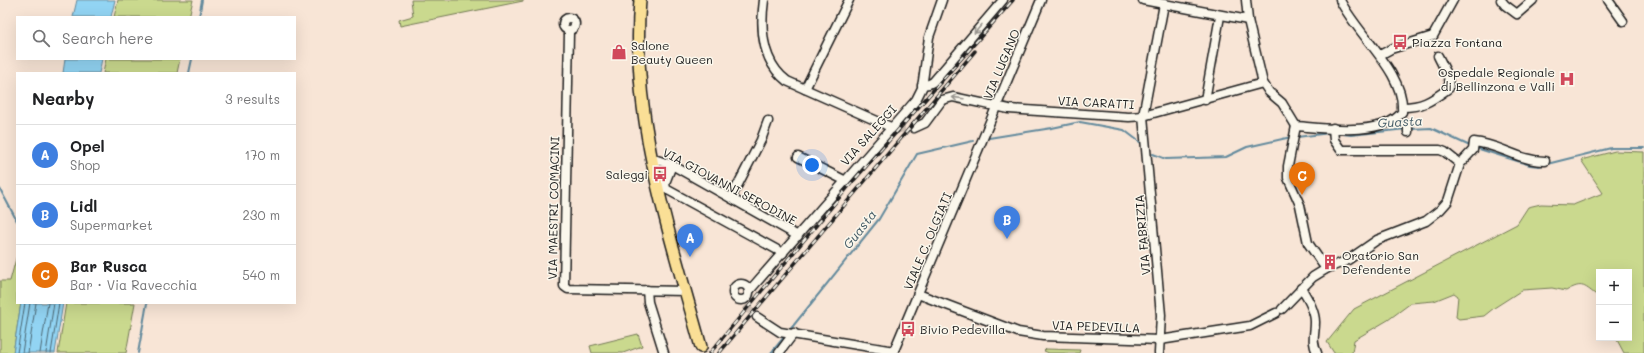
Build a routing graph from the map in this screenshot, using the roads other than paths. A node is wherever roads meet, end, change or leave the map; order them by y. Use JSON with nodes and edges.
{"nodes":[{"id":1,"x":640,"y":0,"type":"edge"},
{"id":2,"x":764,"y":0,"type":"edge"},
{"id":3,"x":849,"y":0,"type":"edge"},
{"id":4,"x":942,"y":0,"type":"edge"},
{"id":5,"x":1003,"y":0,"type":"edge"},
{"id":6,"x":1041,"y":0,"type":"edge"},
{"id":7,"x":1143,"y":0,"type":"edge"},
{"id":8,"x":1246,"y":0,"type":"edge"},
{"id":9,"x":1340,"y":0,"type":"edge"},
{"id":10,"x":1453,"y":0,"type":"edge"},
{"id":11,"x":1501,"y":0,"type":"edge"},
{"id":12,"x":1533,"y":0,"type":"edge"},
{"id":13,"x":1608,"y":0,"type":"edge"},
{"id":14,"x":1164,"y":4,"type":"junction"},
{"id":15,"x":1220,"y":16,"type":"junction"},
{"id":16,"x":1248,"y":20,"type":"junction"},
{"id":17,"x":1623,"y":21,"type":"dead end"},
{"id":18,"x":569,"y":32,"type":"dead end"},
{"id":19,"x":1380,"y":55,"type":"junction"},
{"id":20,"x":1438,"y":56,"type":"dead end"},
{"id":21,"x":1263,"y":83,"type":"junction"},
{"id":22,"x":922,"y":84,"type":"junction"},
{"id":23,"x":805,"y":89,"type":"junction"},
{"id":24,"x":1205,"y":100,"type":"junction"},
{"id":25,"x":996,"y":107,"type":"junction"},
{"id":26,"x":1402,"y":107,"type":"junction"},
{"id":27,"x":1143,"y":116,"type":"junction"},
{"id":28,"x":768,"y":121,"type":"dead end"},
{"id":29,"x":894,"y":128,"type":"junction"},
{"id":30,"x":914,"y":128,"type":"tunnel mouth"},
{"id":31,"x":1333,"y":132,"type":"junction"},
{"id":32,"x":1295,"y":133,"type":"junction"},
{"id":33,"x":983,"y":137,"type":"joint"},
{"id":34,"x":798,"y":157,"type":"dead end"},
{"id":35,"x":651,"y":158,"type":"junction"},
{"id":36,"x":1545,"y":161,"type":"dead end"},
{"id":37,"x":1460,"y":164,"type":"junction"},
{"id":38,"x":672,"y":165,"type":"junction"},
{"id":39,"x":844,"y":180,"type":"junction"},
{"id":40,"x":731,"y":198,"type":"junction"},
{"id":41,"x":798,"y":236,"type":"junction"},
{"id":42,"x":783,"y":253,"type":"junction"},
{"id":43,"x":1326,"y":269,"type":"junction"},
{"id":44,"x":1301,"y":288,"type":"junction"},
{"id":45,"x":647,"y":290,"type":"junction"},
{"id":46,"x":686,"y":291,"type":"junction"},
{"id":47,"x":749,"y":291,"type":"junction"},
{"id":48,"x":918,"y":294,"type":"junction"},
{"id":49,"x":756,"y":317,"type":"tunnel mouth"},
{"id":50,"x":792,"y":333,"type":"junction"},
{"id":51,"x":1160,"y":340,"type":"junction"},
{"id":52,"x":701,"y":347,"type":"dead end"},
{"id":53,"x":893,"y":352,"type":"edge"},
{"id":54,"x":664,"y":353,"type":"edge"},
{"id":55,"x":779,"y":353,"type":"edge"},
{"id":56,"x":1159,"y":353,"type":"edge"},
{"id":57,"x":1318,"y":353,"type":"edge"}],
"edges":[{"from":1,"to":35,"type":"main road"},
{"from":2,"to":23,"type":"street"},
{"from":3,"to":23,"type":"street"},
{"from":4,"to":22,"type":"street","name":"VIA SALEGGI"},
{"from":5,"to":22,"type":"street","one_way":true},
{"from":6,"to":25,"type":"street","name":"VIA LUGANO"},
{"from":7,"to":14,"type":"street"},
{"from":8,"to":16,"type":"street"},
{"from":9,"to":19,"type":"street"},
{"from":10,"to":19,"type":"street"},
{"from":11,"to":12,"type":"street"},
{"from":13,"to":17,"type":"street"},
{"from":14,"to":15,"type":"street"},
{"from":14,"to":27,"type":"street","name":"VIA FABRIZIA"},
{"from":15,"to":16,"type":"street"},
{"from":15,"to":24,"type":"street"},
{"from":16,"to":21,"type":"street"},
{"from":18,"to":45,"type":"street","name":"VIA MAESTRI COMACINI"},
{"from":19,"to":26,"type":"street"},
{"from":20,"to":26,"type":"street"},
{"from":21,"to":24,"type":"street","name":"VIA CARATTI"},
{"from":21,"to":32,"type":"street"},
{"from":22,"to":29,"type":"street","name":"VIA SALEGGI"},
{"from":23,"to":29,"type":"street"},
{"from":24,"to":27,"type":"street","name":"VIA CARATTI"},
{"from":25,"to":27,"type":"street","name":"VIA CARATTI"},
{"from":25,"to":30,"type":"street","name":"VIA CARATTI","one_way":true},
{"from":25,"to":33,"type":"street","name":"VIA LUGANO"},
{"from":26,"to":31,"type":"street"},
{"from":27,"to":51,"type":"street","name":"VIA FABRIZIA"},
{"from":28,"to":40,"type":"street"},
{"from":29,"to":39,"type":"street","name":"VIA SALEGGI"},
{"from":31,"to":32,"type":"street"},
{"from":31,"to":37,"type":"street"},
{"from":32,"to":43,"type":"street"},
{"from":33,"to":48,"type":"street","name":"VIALE C. OLGIATI"},
{"from":34,"to":39,"type":"street"},
{"from":35,"to":38,"type":"street","name":"VIA GIOVANNI SERODINE"},
{"from":35,"to":46,"type":"main road"},
{"from":36,"to":37,"type":"street","name":"VIA PEDEVILLA"},
{"from":37,"to":43,"type":"street","name":"VIA PEDEVILLA"},
{"from":38,"to":40,"type":"street","name":"VIA GIOVANNI SERODINE"},
{"from":38,"to":42,"type":"street"},
{"from":39,"to":41,"type":"street","name":"VIA SALEGGI"},
{"from":40,"to":41,"type":"street","name":"VIA GIOVANNI SERODINE"},
{"from":41,"to":42,"type":"street","name":"VIA SALEGGI"},
{"from":42,"to":47,"type":"street","name":"VIA SALEGGI"},
{"from":43,"to":44,"type":"street","name":"VIA PEDEVILLA"},
{"from":44,"to":51,"type":"street","name":"VIA PEDEVILLA"},
{"from":44,"to":57,"type":"street"},
{"from":45,"to":46,"type":"street","name":"VIA MAESTRI COMACINI"},
{"from":45,"to":54,"type":"street"},
{"from":46,"to":52,"type":"main road"},
{"from":47,"to":47,"type":"street","name":"VIA SALEGGI"},
{"from":48,"to":51,"type":"street","name":"VIA PEDEVILLA"},
{"from":48,"to":53,"type":"street","name":"VIALE C. OLGIATI"},
{"from":49,"to":50,"type":"street"},
{"from":50,"to":53,"type":"street"},
{"from":50,"to":55,"type":"street"},
{"from":51,"to":56,"type":"street","name":"VIA FABRIZIA"}]}
